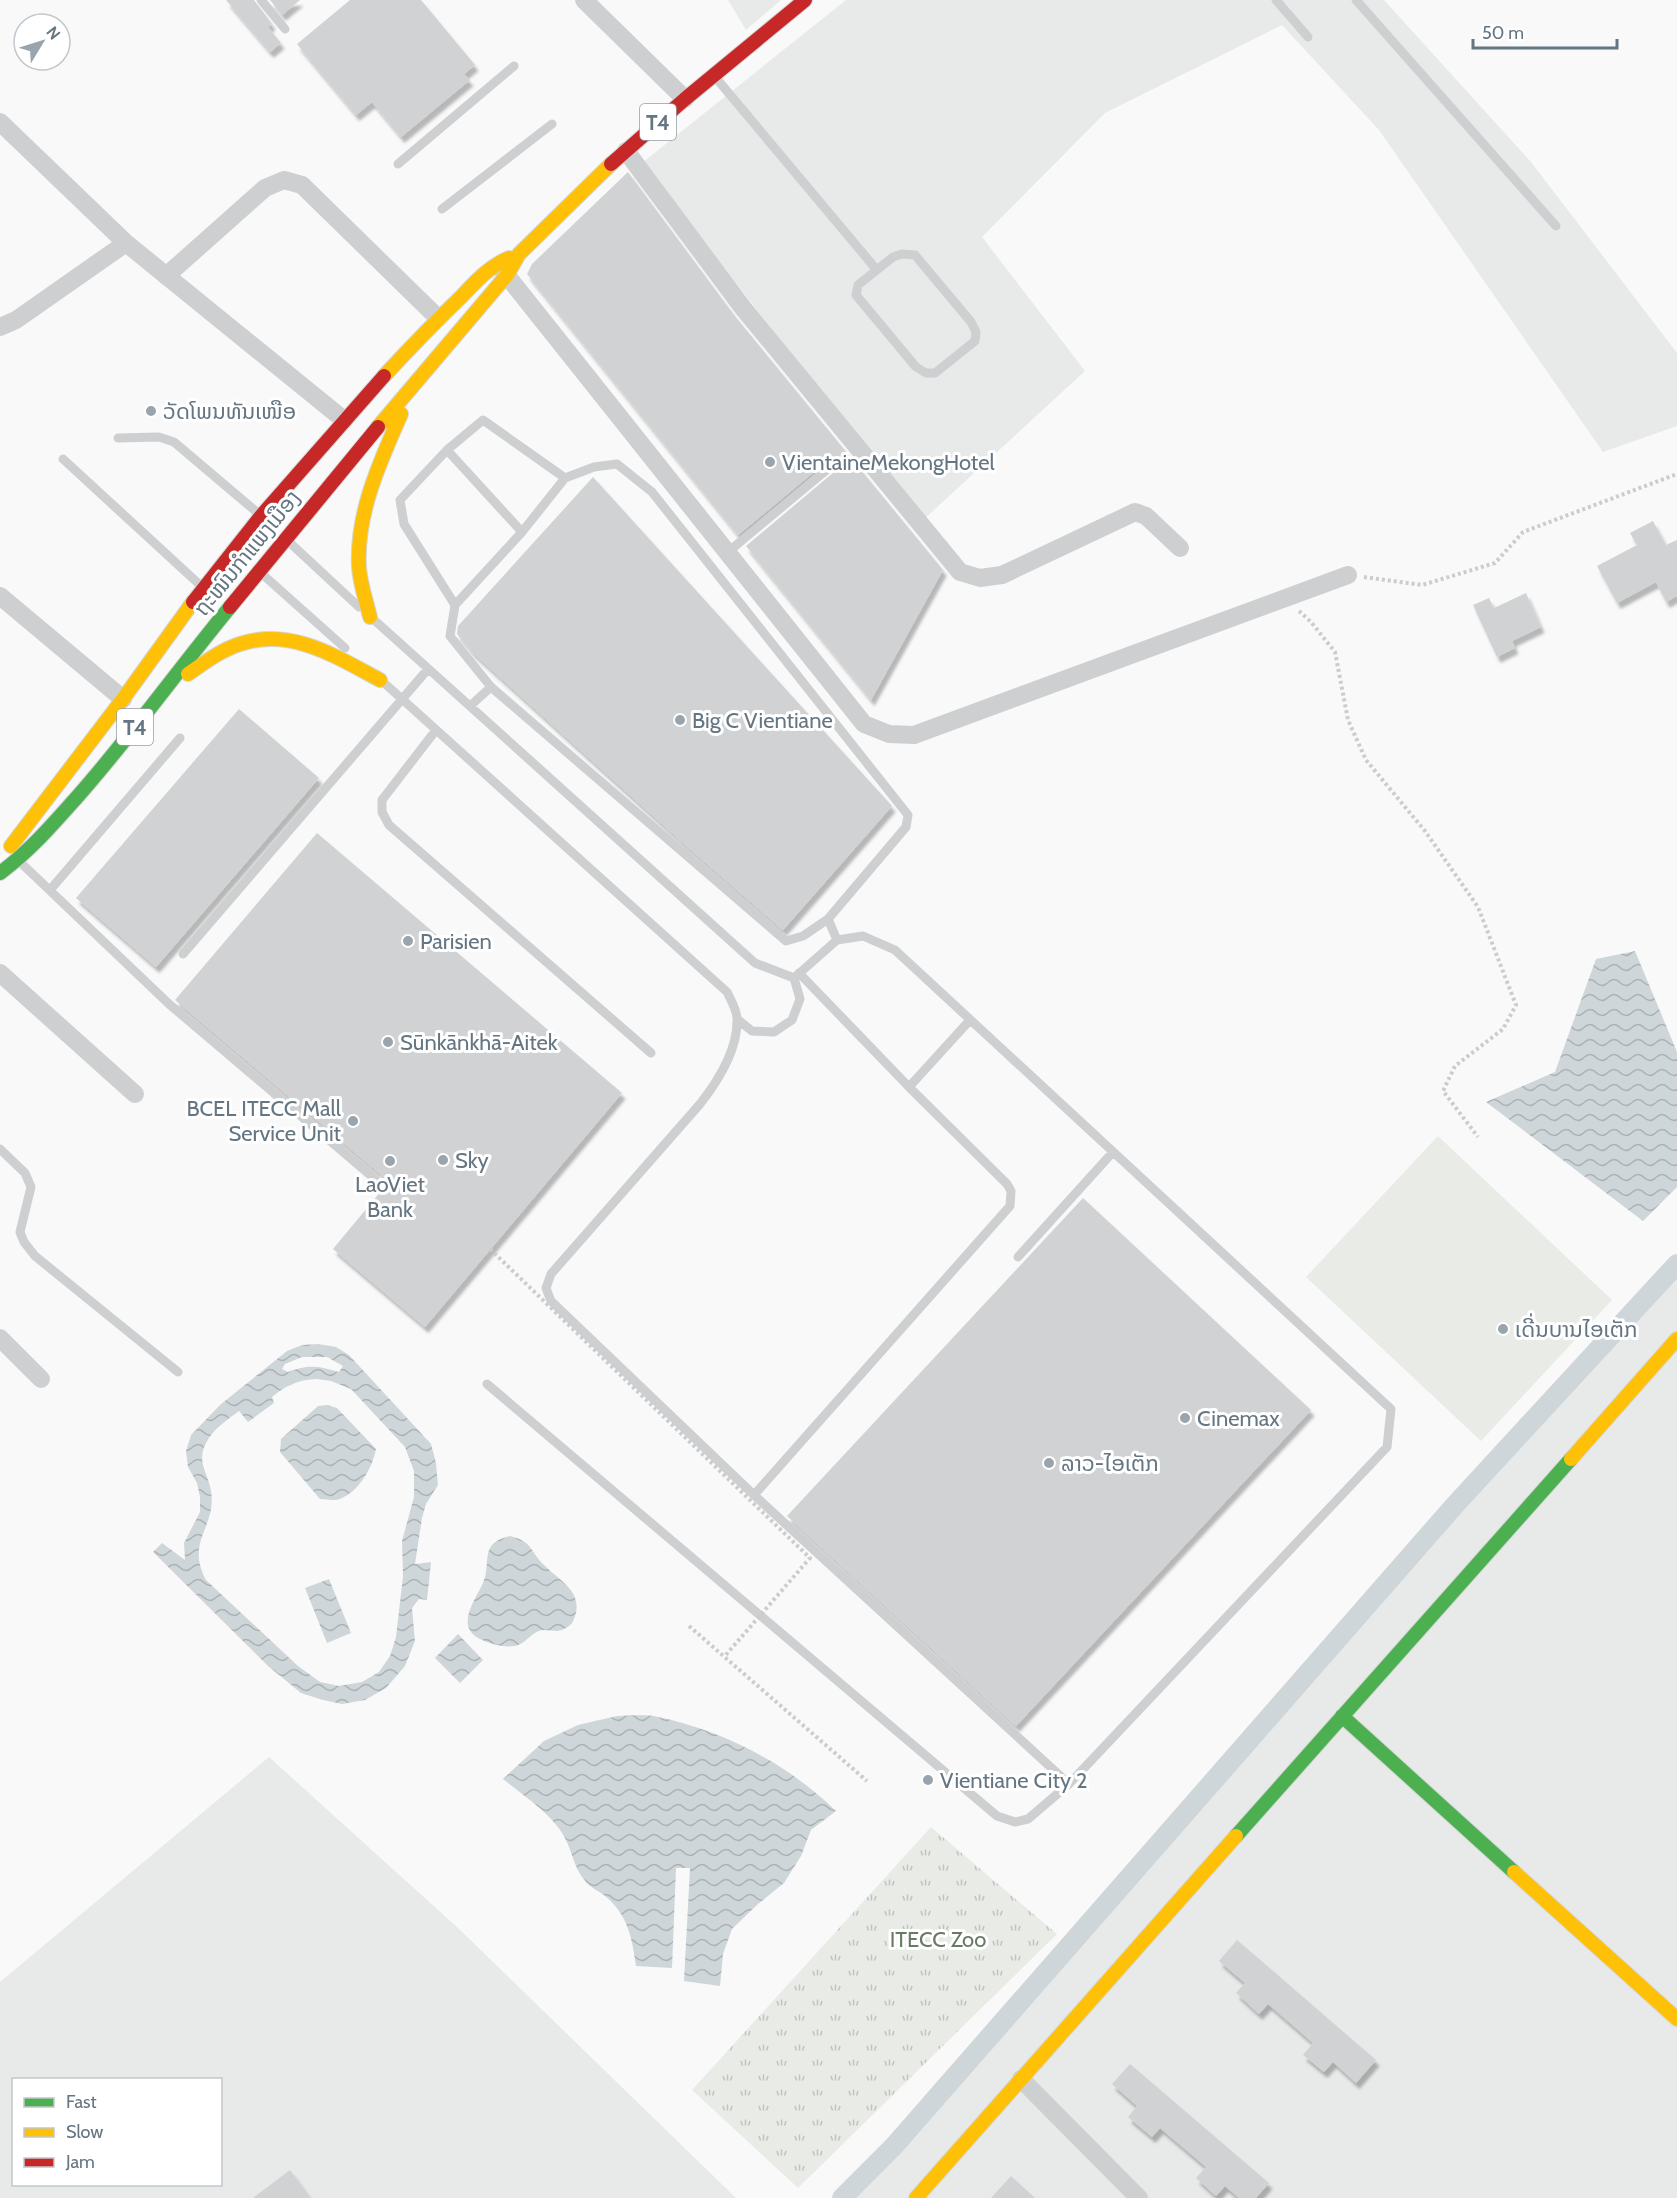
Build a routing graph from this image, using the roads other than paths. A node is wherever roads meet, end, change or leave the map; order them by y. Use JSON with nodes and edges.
{"nodes":[{"id":1,"x":261,"y":0,"type":"edge"},
{"id":2,"x":584,"y":0,"type":"edge"},
{"id":3,"x":805,"y":0,"type":"edge"},
{"id":4,"x":1276,"y":0,"type":"edge"},
{"id":5,"x":1356,"y":0,"type":"edge"},
{"id":6,"x":285,"y":29,"type":"dead end"},
{"id":7,"x":1308,"y":37,"type":"dead end"},
{"id":8,"x":514,"y":66,"type":"dead end"},
{"id":9,"x":715,"y":76,"type":"junction"},
{"id":10,"x":685,"y":99,"type":"junction"},
{"id":11,"x":0,"y":122,"type":"edge"},
{"id":12,"x":552,"y":124,"type":"dead end"},
{"id":13,"x":626,"y":151,"type":"junction"},
{"id":14,"x":398,"y":164,"type":"dead end"},
{"id":15,"x":442,"y":209,"type":"dead end"},
{"id":16,"x":1556,"y":226,"type":"dead end"},
{"id":17,"x":126,"y":243,"type":"junction"},
{"id":18,"x":502,"y":269,"type":"junction"},
{"id":19,"x":876,"y":269,"type":"junction"},
{"id":20,"x":166,"y":276,"type":"junction"},
{"id":21,"x":438,"y":318,"type":"junction"},
{"id":22,"x":0,"y":327,"type":"edge"},
{"id":23,"x":415,"y":383,"type":"junction"},
{"id":24,"x":344,"y":420,"type":"junction"},
{"id":25,"x":118,"y":438,"type":"dead end"},
{"id":26,"x":447,"y":450,"type":"junction"},
{"id":27,"x":63,"y":459,"type":"dead end"},
{"id":28,"x":830,"y":467,"type":"dead end"},
{"id":29,"x":566,"y":478,"type":"junction"},
{"id":30,"x":670,"y":480,"type":"junction"},
{"id":31,"x":652,"y":492,"type":"junction"},
{"id":32,"x":261,"y":516,"type":"junction"},
{"id":33,"x":522,"y":532,"type":"junction"},
{"id":34,"x":286,"y":539,"type":"junction"},
{"id":35,"x":1180,"y":548,"type":"dead end"},
{"id":36,"x":234,"y":549,"type":"junction"},
{"id":37,"x":728,"y":552,"type":"junction"},
{"id":38,"x":259,"y":571,"type":"junction"},
{"id":39,"x":1348,"y":575,"type":"road end"},
{"id":40,"x":203,"y":588,"type":"junction"},
{"id":41,"x":0,"y":596,"type":"edge"},
{"id":42,"x":455,"y":605,"type":"junction"},
{"id":43,"x":370,"y":617,"type":"junction"},
{"id":44,"x":428,"y":669,"type":"junction"},
{"id":45,"x":380,"y":680,"type":"junction"},
{"id":46,"x":491,"y":687,"type":"junction"},
{"id":47,"x":160,"y":695,"type":"junction"},
{"id":48,"x":123,"y":699,"type":"junction"},
{"id":49,"x":401,"y":699,"type":"junction"},
{"id":50,"x":470,"y":706,"type":"junction"},
{"id":51,"x":436,"y":730,"type":"junction"},
{"id":52,"x":180,"y":738,"type":"dead end"},
{"id":53,"x":8,"y":857,"type":"edge"},
{"id":54,"x":0,"y":873,"type":"edge"},
{"id":55,"x":50,"y":890,"type":"junction"},
{"id":56,"x":828,"y":919,"type":"junction"},
{"id":57,"x":837,"y":940,"type":"junction"},
{"id":58,"x":183,"y":954,"type":"dead end"},
{"id":59,"x":0,"y":973,"type":"edge"},
{"id":60,"x":796,"y":976,"type":"junction"},
{"id":61,"x":737,"y":1019,"type":"junction"},
{"id":62,"x":970,"y":1020,"type":"junction"},
{"id":63,"x":651,"y":1053,"type":"dead end"},
{"id":64,"x":909,"y":1087,"type":"junction"},
{"id":65,"x":135,"y":1094,"type":"dead end"},
{"id":66,"x":0,"y":1149,"type":"edge"},
{"id":67,"x":1113,"y":1152,"type":"junction"},
{"id":68,"x":375,"y":1179,"type":"dead end"},
{"id":69,"x":1018,"y":1257,"type":"dead end"},
{"id":70,"x":0,"y":1338,"type":"edge"},
{"id":71,"x":1677,"y":1339,"type":"edge"},
{"id":72,"x":178,"y":1372,"type":"dead end"},
{"id":73,"x":41,"y":1379,"type":"dead end"},
{"id":74,"x":487,"y":1384,"type":"dead end"},
{"id":75,"x":754,"y":1495,"type":"junction"},
{"id":76,"x":1342,"y":1716,"type":"junction"},
{"id":77,"x":1069,"y":1784,"type":"junction"},
{"id":78,"x":1677,"y":2019,"type":"edge"},
{"id":79,"x":1021,"y":2079,"type":"junction"},
{"id":80,"x":916,"y":2198,"type":"edge"},
{"id":81,"x":1139,"y":2198,"type":"edge"}],
"edges":[{"from":1,"to":6,"type":"lane"},
{"from":2,"to":10,"type":"street"},
{"from":3,"to":9,"type":"main road","name":"ຖະໜົນກຳແພງເມືອງ","number":"T4"},
{"from":4,"to":7,"type":"lane"},
{"from":5,"to":16,"type":"lane"},
{"from":8,"to":14,"type":"lane"},
{"from":9,"to":10,"type":"main road","name":"ຖະໜົນກຳແພງເມືອງ","number":"T4"},
{"from":9,"to":19,"type":"lane"},
{"from":10,"to":13,"type":"main road","name":"ຖະໜົນກຳແພງເມືອງ","number":"T4"},
{"from":11,"to":17,"type":"street"},
{"from":12,"to":15,"type":"lane"},
{"from":13,"to":18,"type":"main road","name":"ຖະໜົນກຳແພງເມືອງ","number":"T4"},
{"from":13,"to":35,"type":"street"},
{"from":17,"to":20,"type":"street"},
{"from":17,"to":22,"type":"street"},
{"from":18,"to":21,"type":"main road","name":"ຖະໜົນກຳແພງເມືອງ","number":"T4"},
{"from":18,"to":23,"type":"main road","name":"ຖະໜົນກຳແພງເມືອງ","number":"T4"},
{"from":18,"to":30,"type":"street"},
{"from":19,"to":19,"type":"lane"},
{"from":20,"to":21,"type":"street"},
{"from":20,"to":24,"type":"street"},
{"from":21,"to":24,"type":"main road","name":"ຖະໜົນກຳແພງເມືອງ","number":"T4"},
{"from":23,"to":34,"type":"main road","name":"ຖະໜົນກຳແພງເມືອງ","number":"T4"},
{"from":23,"to":43,"type":"main road"},
{"from":24,"to":32,"type":"main road","name":"ຖະໜົນກຳແພງເມືອງ","number":"T4"},
{"from":25,"to":32,"type":"lane"},
{"from":26,"to":29,"type":"lane"},
{"from":26,"to":33,"type":"lane"},
{"from":26,"to":42,"type":"lane"},
{"from":27,"to":40,"type":"lane"},
{"from":28,"to":37,"type":"lane"},
{"from":29,"to":31,"type":"lane"},
{"from":29,"to":33,"type":"lane"},
{"from":30,"to":31,"type":"lane"},
{"from":30,"to":37,"type":"street"},
{"from":31,"to":56,"type":"lane"},
{"from":32,"to":34,"type":"street"},
{"from":32,"to":36,"type":"main road","name":"ຖະໜົນກຳແພງເມືອງ","number":"T4"},
{"from":33,"to":42,"type":"lane"},
{"from":34,"to":38,"type":"main road","name":"ຖະໜົນກຳແພງເມືອງ","number":"T4"},
{"from":34,"to":43,"type":"lane"},
{"from":36,"to":38,"type":"street"},
{"from":36,"to":40,"type":"main road","name":"ຖະໜົນກຳແພງເມືອງ","number":"T4"},
{"from":37,"to":39,"type":"street"},
{"from":38,"to":45,"type":"lane"},
{"from":38,"to":47,"type":"main road","name":"ຖະໜົນກຳແພງເມືອງ","number":"T4"},
{"from":40,"to":48,"type":"main road","name":"ຖະໜົນກຳແພງເມືອງ","number":"T4"},
{"from":41,"to":48,"type":"street"},
{"from":42,"to":46,"type":"lane"},
{"from":43,"to":44,"type":"lane"},
{"from":44,"to":49,"type":"lane"},
{"from":44,"to":50,"type":"lane"},
{"from":45,"to":47,"type":"main road"},
{"from":45,"to":49,"type":"lane"},
{"from":46,"to":50,"type":"lane"},
{"from":46,"to":56,"type":"lane"},
{"from":47,"to":53,"type":"main road","name":"ຖະໜົນກຳແພງເມືອງ","number":"T4"},
{"from":48,"to":53,"type":"main road","name":"ຖະໜົນກຳແພງເມືອງ","number":"T4"},
{"from":49,"to":51,"type":"lane"},
{"from":49,"to":58,"type":"lane"},
{"from":50,"to":60,"type":"lane"},
{"from":51,"to":61,"type":"lane"},
{"from":51,"to":63,"type":"lane"},
{"from":52,"to":55,"type":"lane"},
{"from":53,"to":54,"type":"main road","name":"ຖະໜົນກຳແພງເມືອງ","number":"T4"},
{"from":53,"to":55,"type":"lane"},
{"from":55,"to":68,"type":"lane"},
{"from":56,"to":57,"type":"lane"},
{"from":57,"to":60,"type":"lane"},
{"from":57,"to":62,"type":"lane"},
{"from":59,"to":65,"type":"street"},
{"from":60,"to":61,"type":"lane"},
{"from":60,"to":64,"type":"lane"},
{"from":61,"to":75,"type":"lane"},
{"from":62,"to":64,"type":"lane"},
{"from":62,"to":67,"type":"lane"},
{"from":64,"to":75,"type":"lane"},
{"from":66,"to":72,"type":"lane"},
{"from":67,"to":69,"type":"lane"},
{"from":67,"to":77,"type":"lane"},
{"from":70,"to":73,"type":"street"},
{"from":71,"to":76,"type":"main road"},
{"from":74,"to":77,"type":"lane"},
{"from":75,"to":77,"type":"lane"},
{"from":76,"to":78,"type":"main road"},
{"from":76,"to":79,"type":"main road"},
{"from":79,"to":80,"type":"main road"},
{"from":79,"to":81,"type":"street"}]}
